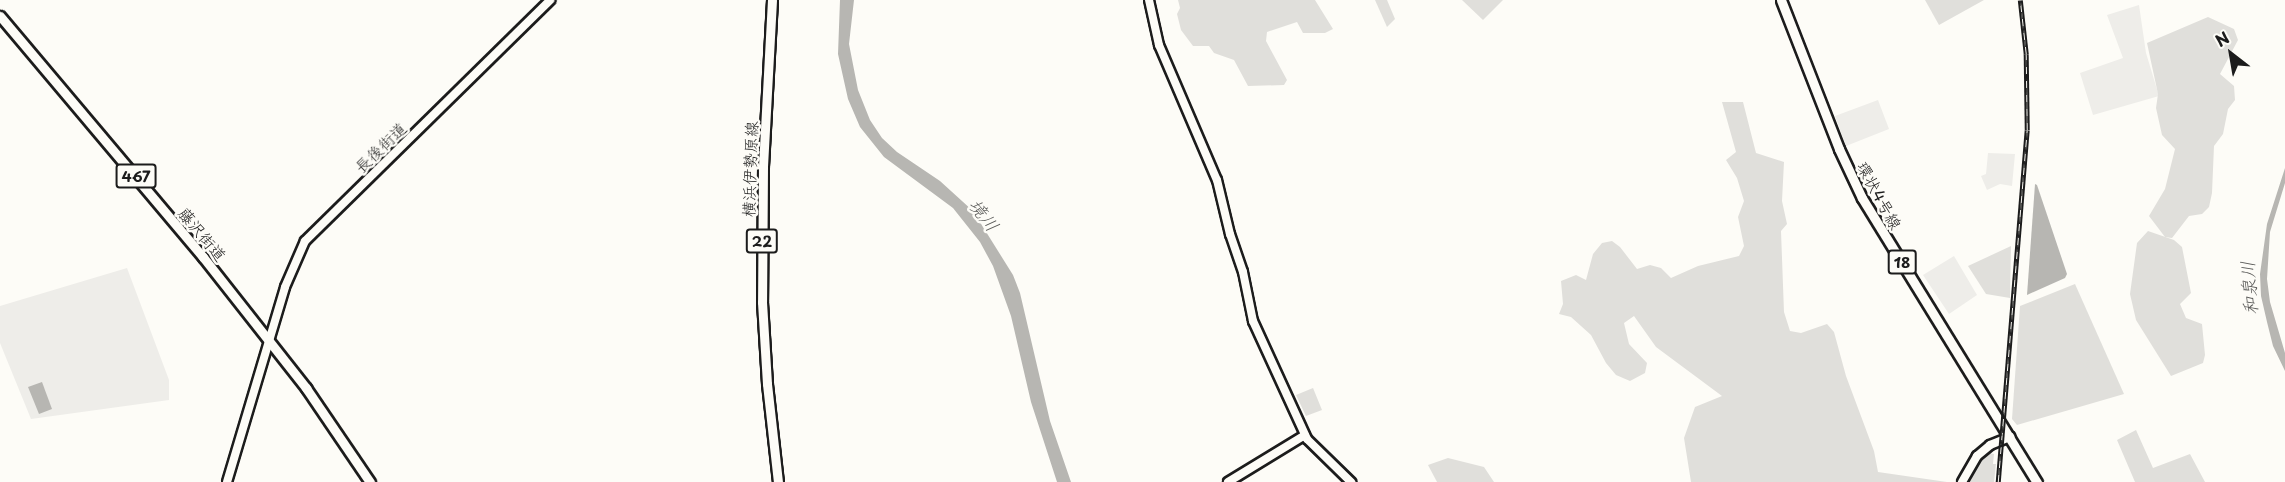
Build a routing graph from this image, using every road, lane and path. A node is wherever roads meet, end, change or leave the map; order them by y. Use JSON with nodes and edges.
{"nodes":[{"id":1,"x":550,"y":0,"type":"edge"},
{"id":2,"x":772,"y":0,"type":"edge"},
{"id":3,"x":1149,"y":0,"type":"edge"},
{"id":4,"x":1781,"y":0,"type":"edge"},
{"id":5,"x":0,"y":16,"type":"edge"},
{"id":6,"x":269,"y":340,"type":"junction"},
{"id":7,"x":1305,"y":435,"type":"junction"},
{"id":8,"x":2010,"y":437,"type":"junction"},
{"id":9,"x":227,"y":482,"type":"edge"},
{"id":10,"x":370,"y":482,"type":"edge"},
{"id":11,"x":778,"y":482,"type":"edge"},
{"id":12,"x":1228,"y":482,"type":"edge"},
{"id":13,"x":1351,"y":482,"type":"edge"},
{"id":14,"x":1962,"y":482,"type":"edge"},
{"id":15,"x":2037,"y":482,"type":"edge"}],
"edges":[{"from":1,"to":6,"type":"street","name":"長後街道"},
{"from":2,"to":11,"type":"main road","name":"横浜伊勢原線","number":"22"},
{"from":3,"to":7,"type":"street"},
{"from":4,"to":8,"type":"main road","name":"環状4号線","number":"18"},
{"from":5,"to":6,"type":"main road","name":"藤沢街道","number":"467"},
{"from":6,"to":9,"type":"street","name":"長後街道"},
{"from":6,"to":10,"type":"main road","name":"藤沢街道","number":"467"},
{"from":7,"to":12,"type":"street"},
{"from":7,"to":13,"type":"street"},
{"from":8,"to":14,"type":"street"},
{"from":8,"to":15,"type":"main road","name":"環状4号線","number":"18"}]}
